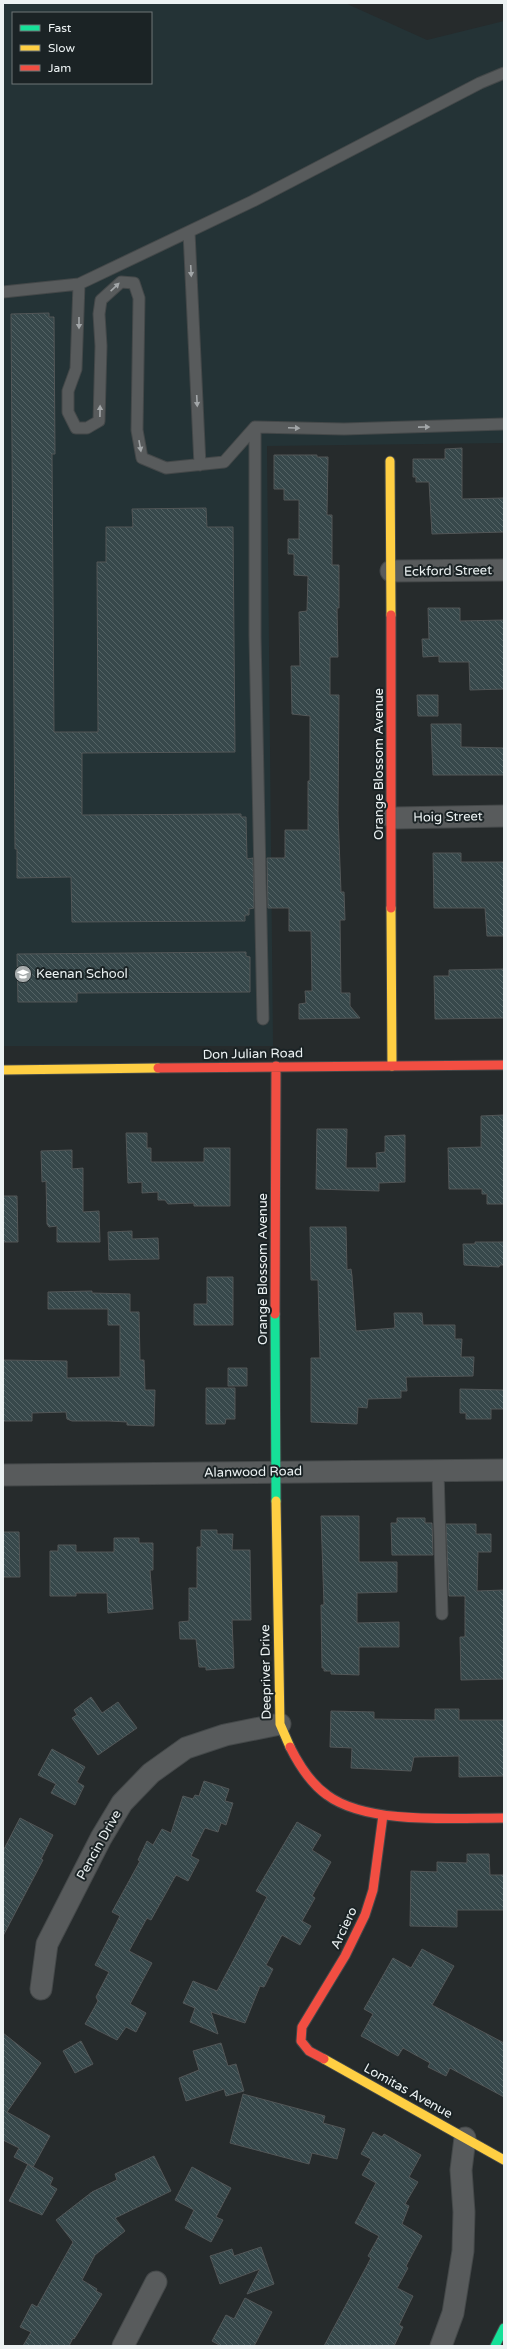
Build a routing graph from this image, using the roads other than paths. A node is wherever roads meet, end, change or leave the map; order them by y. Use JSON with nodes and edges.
{"nodes":[{"id":1,"x":504,"y":73,"type":"edge"},
{"id":2,"x":190,"y":232,"type":"junction"},
{"id":3,"x":79,"y":284,"type":"junction"},
{"id":4,"x":3,"y":292,"type":"edge"},
{"id":5,"x":504,"y":424,"type":"edge"},
{"id":6,"x":255,"y":427,"type":"junction"},
{"id":7,"x":390,"y":461,"type":"dead end"},
{"id":8,"x":200,"y":465,"type":"junction"},
{"id":9,"x":504,"y":570,"type":"edge"},
{"id":10,"x":391,"y":571,"type":"junction"},
{"id":11,"x":504,"y":816,"type":"edge"},
{"id":12,"x":393,"y":818,"type":"junction"},
{"id":13,"x":263,"y":1019,"type":"dead end"},
{"id":14,"x":276,"y":1066,"type":"junction"},
{"id":15,"x":392,"y":1066,"type":"junction"},
{"id":16,"x":504,"y":1066,"type":"edge"},
{"id":17,"x":3,"y":1070,"type":"edge"},
{"id":18,"x":504,"y":1470,"type":"edge"},
{"id":19,"x":275,"y":1471,"type":"junction"},
{"id":20,"x":438,"y":1471,"type":"junction"},
{"id":21,"x":3,"y":1475,"type":"edge"},
{"id":22,"x":442,"y":1614,"type":"dead end"},
{"id":23,"x":280,"y":1724,"type":"junction"},
{"id":24,"x":383,"y":1815,"type":"junction"},
{"id":25,"x":504,"y":1818,"type":"edge"},
{"id":26,"x":41,"y":1989,"type":"dead end"},
{"id":27,"x":301,"y":2041,"type":"joint"},
{"id":28,"x":465,"y":2138,"type":"junction"},
{"id":29,"x":504,"y":2160,"type":"edge"},
{"id":30,"x":156,"y":2282,"type":"dead end"},
{"id":31,"x":504,"y":2328,"type":"edge"},
{"id":32,"x":123,"y":2346,"type":"edge"},
{"id":33,"x":441,"y":2346,"type":"edge"},
{"id":34,"x":495,"y":2346,"type":"edge"}],
"edges":[{"from":1,"to":2,"type":"lane"},
{"from":2,"to":3,"type":"lane"},
{"from":2,"to":8,"type":"lane","one_way":true},
{"from":3,"to":4,"type":"lane"},
{"from":3,"to":8,"type":"lane","one_way":true},
{"from":6,"to":5,"type":"lane","one_way":true},
{"from":6,"to":8,"type":"lane"},
{"from":6,"to":13,"type":"lane"},
{"from":7,"to":10,"type":"street","name":"Orange Blossom Avenue"},
{"from":9,"to":10,"type":"street","name":"Eckford Street"},
{"from":10,"to":12,"type":"street","name":"Orange Blossom Avenue"},
{"from":11,"to":12,"type":"street","name":"Hoig Street"},
{"from":12,"to":15,"type":"street","name":"Orange Blossom Avenue"},
{"from":14,"to":15,"type":"street","name":"Don Julian Road"},
{"from":14,"to":17,"type":"street","name":"Don Julian Road"},
{"from":14,"to":19,"type":"street","name":"Orange Blossom Avenue"},
{"from":15,"to":16,"type":"street","name":"Don Julian Road"},
{"from":18,"to":20,"type":"street","name":"Alanwood Road"},
{"from":19,"to":20,"type":"street","name":"Alanwood Road"},
{"from":19,"to":21,"type":"street","name":"Alanwood Road"},
{"from":19,"to":23,"type":"street","name":"Deepriver Drive"},
{"from":20,"to":22,"type":"lane"},
{"from":23,"to":24,"type":"street","name":"Deepriver Drive"},
{"from":23,"to":26,"type":"street","name":"Pencin Drive"},
{"from":24,"to":25,"type":"street","name":"Deepriver Drive"},
{"from":24,"to":27,"type":"street","name":"Arciero"},
{"from":27,"to":28,"type":"street","name":"Lomitas Avenue"},
{"from":28,"to":29,"type":"street","name":"Lomitas Avenue"},
{"from":28,"to":33,"type":"street"},
{"from":30,"to":32,"type":"street"},
{"from":31,"to":34,"type":"street"}]}
